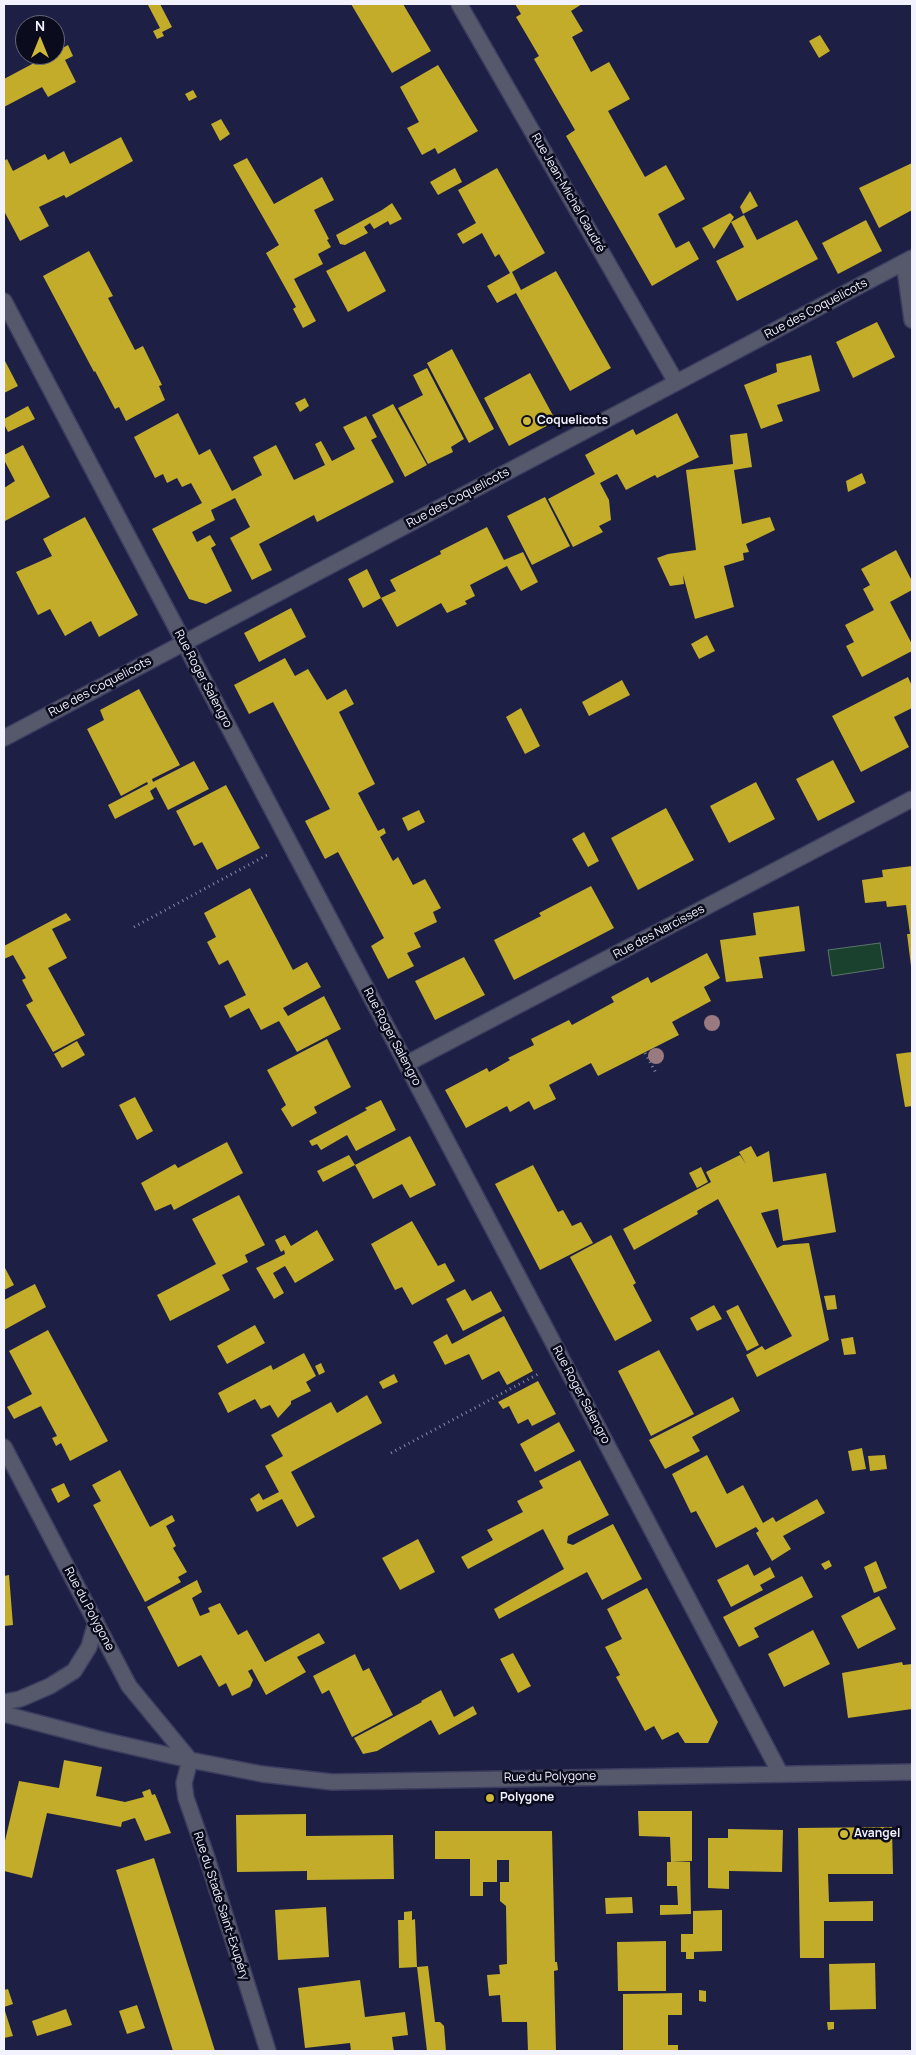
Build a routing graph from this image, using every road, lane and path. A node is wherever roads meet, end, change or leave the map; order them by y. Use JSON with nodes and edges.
{"nodes":[{"id":1,"x":459,"y":4,"type":"edge"},
{"id":2,"x":908,"y":260,"type":"edge"},
{"id":3,"x":4,"y":301,"type":"edge"},
{"id":4,"x":912,"y":320,"type":"edge"},
{"id":5,"x":676,"y":382,"type":"junction"},
{"id":6,"x":184,"y":643,"type":"junction"},
{"id":7,"x":4,"y":738,"type":"edge"},
{"id":8,"x":912,"y":800,"type":"edge"},
{"id":9,"x":289,"y":843,"type":"junction"},
{"id":10,"x":134,"y":927,"type":"dead end"},
{"id":11,"x":646,"y":1053,"type":"dead end"},
{"id":12,"x":406,"y":1064,"type":"junction"},
{"id":13,"x":656,"y":1073,"type":"dead end"},
{"id":14,"x":563,"y":1362,"type":"junction"},
{"id":15,"x":4,"y":1447,"type":"edge"},
{"id":16,"x":391,"y":1453,"type":"dead end"},
{"id":17,"x":96,"y":1622,"type":"junction"},
{"id":18,"x":4,"y":1702,"type":"edge"},
{"id":19,"x":4,"y":1714,"type":"edge"},
{"id":20,"x":190,"y":1760,"type":"junction"},
{"id":21,"x":912,"y":1772,"type":"edge"},
{"id":22,"x":780,"y":1773,"type":"junction"},
{"id":23,"x":268,"y":2051,"type":"edge"}],
"edges":[{"from":1,"to":5,"type":"street","name":"Rue Jean-Michel Gaudré"},
{"from":2,"to":4,"type":"street"},
{"from":2,"to":5,"type":"street","name":"Rue des Coquelicots"},
{"from":3,"to":6,"type":"street","name":"Rue Roger Salengro"},
{"from":5,"to":6,"type":"street","name":"Rue des Coquelicots"},
{"from":6,"to":7,"type":"street","name":"Rue des Coquelicots"},
{"from":6,"to":9,"type":"street","name":"Rue Roger Salengro"},
{"from":8,"to":12,"type":"street","name":"Rue des Narcisses"},
{"from":9,"to":10,"type":"path"},
{"from":9,"to":12,"type":"street","name":"Rue Roger Salengro"},
{"from":11,"to":13,"type":"path"},
{"from":12,"to":14,"type":"street","name":"Rue Roger Salengro"},
{"from":14,"to":16,"type":"path"},
{"from":14,"to":22,"type":"street","name":"Rue Roger Salengro"},
{"from":15,"to":17,"type":"street","name":"Rue du Polygone"},
{"from":17,"to":18,"type":"street"},
{"from":17,"to":20,"type":"street","name":"Rue du Polygone"},
{"from":19,"to":20,"type":"street","name":"Rue du Polygone"},
{"from":20,"to":22,"type":"street","name":"Rue du Polygone"},
{"from":20,"to":23,"type":"street","name":"Rue du Stade Saint-Exupéry"},
{"from":21,"to":22,"type":"street","name":"Rue du Polygone"}]}
